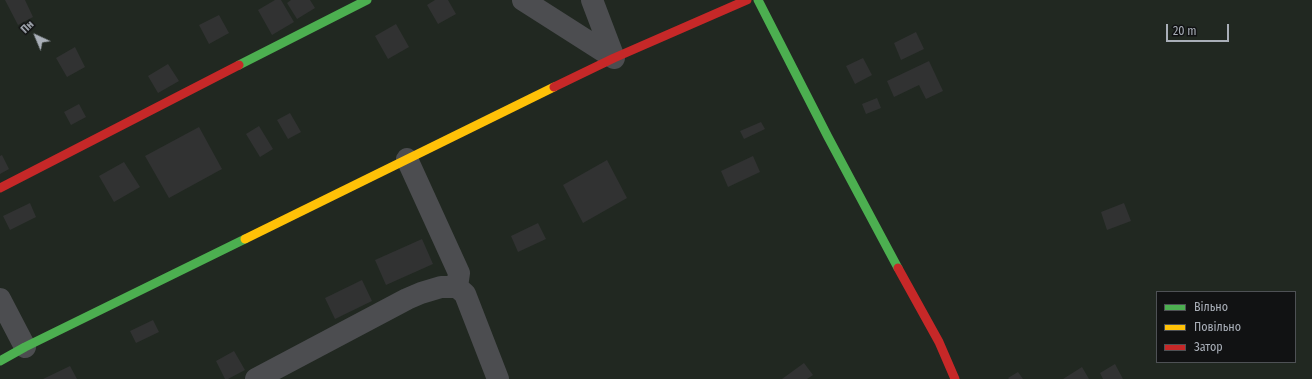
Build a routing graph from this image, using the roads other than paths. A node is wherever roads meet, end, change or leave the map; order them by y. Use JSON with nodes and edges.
{"nodes":[{"id":1,"x":367,"y":0,"type":"edge"},
{"id":2,"x":523,"y":0,"type":"edge"},
{"id":3,"x":592,"y":0,"type":"edge"},
{"id":4,"x":747,"y":0,"type":"edge"},
{"id":5,"x":758,"y":0,"type":"edge"},
{"id":6,"x":614,"y":58,"type":"junction"},
{"id":7,"x":407,"y":159,"type":"junction"},
{"id":8,"x":0,"y":188,"type":"edge"},
{"id":9,"x":457,"y":287,"type":"junction"},
{"id":10,"x":0,"y":299,"type":"edge"},
{"id":11,"x":25,"y":347,"type":"junction"},
{"id":12,"x":0,"y":360,"type":"edge"},
{"id":13,"x":256,"y":379,"type":"edge"},
{"id":14,"x":498,"y":379,"type":"edge"},
{"id":15,"x":955,"y":379,"type":"edge"}],
"edges":[{"from":1,"to":8,"type":"street"},
{"from":2,"to":6,"type":"street"},
{"from":3,"to":6,"type":"street"},
{"from":4,"to":6,"type":"street"},
{"from":5,"to":15,"type":"street"},
{"from":6,"to":7,"type":"street"},
{"from":7,"to":9,"type":"street"},
{"from":7,"to":11,"type":"street"},
{"from":9,"to":13,"type":"street"},
{"from":9,"to":14,"type":"street"},
{"from":10,"to":11,"type":"street"},
{"from":11,"to":12,"type":"street"}]}
